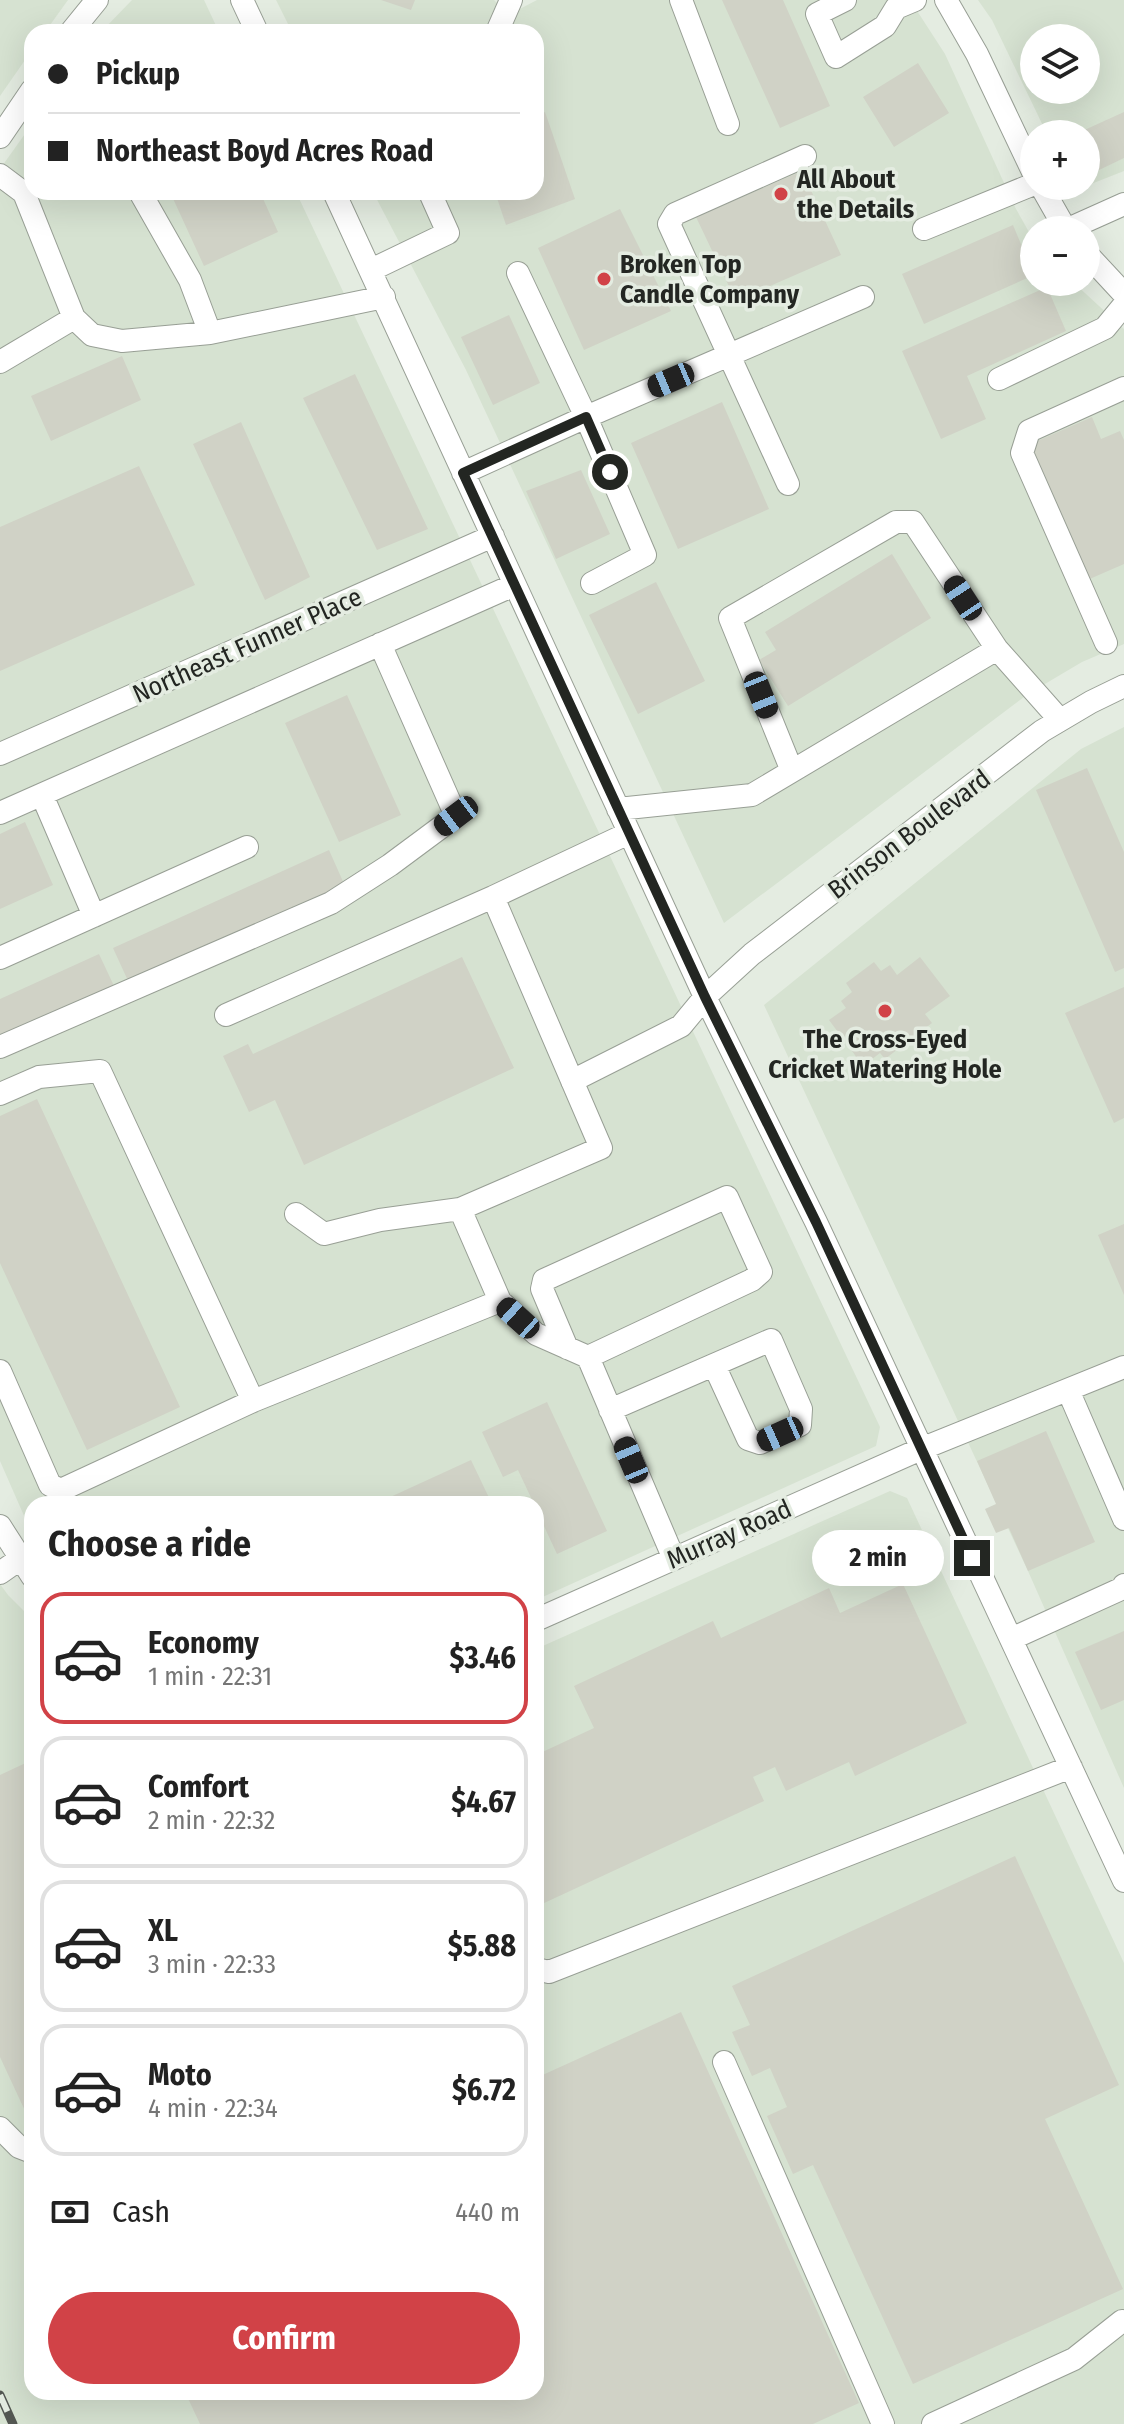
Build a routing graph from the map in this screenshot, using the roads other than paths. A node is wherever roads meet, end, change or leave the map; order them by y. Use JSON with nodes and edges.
{"nodes":[{"id":1,"x":97,"y":0,"type":"edge"},
{"id":2,"x":242,"y":0,"type":"edge"},
{"id":3,"x":511,"y":0,"type":"edge"},
{"id":4,"x":681,"y":0,"type":"edge"},
{"id":5,"x":845,"y":0,"type":"edge"},
{"id":6,"x":946,"y":0,"type":"edge"},
{"id":7,"x":898,"y":3,"type":"edge"},
{"id":8,"x":78,"y":24,"type":"edge"},
{"id":9,"x":253,"y":24,"type":"edge"},
{"id":10,"x":500,"y":24,"type":"edge"},
{"id":11,"x":24,"y":102,"type":"edge"},
{"id":12,"x":728,"y":124,"type":"dead end"},
{"id":13,"x":0,"y":137,"type":"edge"},
{"id":14,"x":1020,"y":145,"type":"edge"},
{"id":15,"x":805,"y":156,"type":"dead end"},
{"id":16,"x":0,"y":175,"type":"edge"},
{"id":17,"x":1020,"y":190,"type":"edge"},
{"id":18,"x":24,"y":193,"type":"edge"},
{"id":19,"x":27,"y":200,"type":"edge"},
{"id":20,"x":145,"y":200,"type":"edge"},
{"id":21,"x":338,"y":200,"type":"edge"},
{"id":22,"x":433,"y":200,"type":"edge"},
{"id":23,"x":1124,"y":204,"type":"edge"},
{"id":24,"x":1097,"y":216,"type":"edge"},
{"id":25,"x":924,"y":229,"type":"dead end"},
{"id":26,"x":1100,"y":268,"type":"edge"},
{"id":27,"x":371,"y":270,"type":"junction"},
{"id":28,"x":518,"y":273,"type":"dead end"},
{"id":29,"x":1124,"y":294,"type":"edge"},
{"id":30,"x":384,"y":297,"type":"junction"},
{"id":31,"x":863,"y":297,"type":"dead end"},
{"id":32,"x":1124,"y":305,"type":"edge"},
{"id":33,"x":74,"y":318,"type":"junction"},
{"id":34,"x":210,"y":333,"type":"junction"},
{"id":35,"x":728,"y":356,"type":"junction"},
{"id":36,"x":0,"y":362,"type":"edge"},
{"id":37,"x":999,"y":379,"type":"dead end"},
{"id":38,"x":1124,"y":388,"type":"edge"},
{"id":39,"x":586,"y":417,"type":"junction"},
{"id":40,"x":463,"y":473,"type":"junction"},
{"id":41,"x":788,"y":484,"type":"dead end"},
{"id":42,"x":493,"y":536,"type":"junction"},
{"id":43,"x":592,"y":583,"type":"dead end"},
{"id":44,"x":514,"y":585,"type":"junction"},
{"id":45,"x":1106,"y":643,"type":"dead end"},
{"id":46,"x":380,"y":644,"type":"junction"},
{"id":47,"x":997,"y":649,"type":"junction"},
{"id":48,"x":1124,"y":686,"type":"edge"},
{"id":49,"x":1060,"y":720,"type":"junction"},
{"id":50,"x":0,"y":754,"type":"edge"},
{"id":51,"x":792,"y":771,"type":"junction"},
{"id":52,"x":42,"y":795,"type":"junction"},
{"id":53,"x":618,"y":809,"type":"junction"},
{"id":54,"x":0,"y":813,"type":"edge"},
{"id":55,"x":629,"y":833,"type":"junction"},
{"id":56,"x":247,"y":847,"type":"dead end"},
{"id":57,"x":493,"y":897,"type":"junction"},
{"id":58,"x":94,"y":916,"type":"junction"},
{"id":59,"x":0,"y":958,"type":"edge"},
{"id":60,"x":705,"y":997,"type":"junction"},
{"id":61,"x":226,"y":1015,"type":"dead end"},
{"id":62,"x":0,"y":1047,"type":"edge"},
{"id":63,"x":572,"y":1081,"type":"junction"},
{"id":64,"x":0,"y":1094,"type":"edge"},
{"id":65,"x":460,"y":1209,"type":"junction"},
{"id":66,"x":296,"y":1214,"type":"dead end"},
{"id":67,"x":500,"y":1301,"type":"junction"},
{"id":68,"x":567,"y":1348,"type":"junction"},
{"id":69,"x":588,"y":1357,"type":"junction"},
{"id":70,"x":714,"y":1365,"type":"junction"},
{"id":71,"x":1124,"y":1367,"type":"edge"},
{"id":72,"x":0,"y":1371,"type":"edge"},
{"id":73,"x":1068,"y":1390,"type":"junction"},
{"id":74,"x":253,"y":1401,"type":"junction"},
{"id":75,"x":610,"y":1410,"type":"junction"},
{"id":76,"x":921,"y":1449,"type":"junction"},
{"id":77,"x":1124,"y":1519,"type":"edge"},
{"id":78,"x":0,"y":1526,"type":"edge"},
{"id":79,"x":674,"y":1559,"type":"junction"},
{"id":80,"x":24,"y":1565,"type":"edge"},
{"id":81,"x":24,"y":1568,"type":"edge"},
{"id":82,"x":0,"y":1573,"type":"edge"},
{"id":83,"x":1124,"y":1585,"type":"edge"},
{"id":84,"x":544,"y":1616,"type":"edge"},
{"id":85,"x":1011,"y":1639,"type":"junction"},
{"id":86,"x":1071,"y":1767,"type":"junction"},
{"id":87,"x":1124,"y":1881,"type":"edge"},
{"id":88,"x":544,"y":1971,"type":"edge"},
{"id":89,"x":724,"y":2062,"type":"dead end"},
{"id":90,"x":0,"y":2128,"type":"edge"},
{"id":91,"x":24,"y":2149,"type":"edge"},
{"id":92,"x":1122,"y":2321,"type":"edge"},
{"id":93,"x":883,"y":2424,"type":"edge"},
{"id":94,"x":933,"y":2424,"type":"edge"}],
"edges":[{"from":1,"to":8,"type":"street"},
{"from":2,"to":9,"type":"street"},
{"from":3,"to":10,"type":"street"},
{"from":4,"to":12,"type":"street"},
{"from":5,"to":7,"type":"street"},
{"from":6,"to":14,"type":"street"},
{"from":11,"to":13,"type":"street"},
{"from":15,"to":35,"type":"street"},
{"from":16,"to":18,"type":"street"},
{"from":17,"to":25,"type":"street"},
{"from":19,"to":33,"type":"street"},
{"from":20,"to":34,"type":"street"},
{"from":21,"to":27,"type":"street"},
{"from":22,"to":27,"type":"street"},
{"from":23,"to":24,"type":"street"},
{"from":26,"to":29,"type":"street"},
{"from":27,"to":30,"type":"street"},
{"from":28,"to":39,"type":"street"},
{"from":30,"to":34,"type":"street"},
{"from":30,"to":40,"type":"street"},
{"from":31,"to":35,"type":"street"},
{"from":32,"to":37,"type":"street"},
{"from":33,"to":34,"type":"street"},
{"from":33,"to":36,"type":"street"},
{"from":35,"to":39,"type":"street"},
{"from":35,"to":41,"type":"street"},
{"from":38,"to":45,"type":"street"},
{"from":39,"to":40,"type":"street"},
{"from":39,"to":43,"type":"street"},
{"from":40,"to":42,"type":"street"},
{"from":42,"to":44,"type":"street"},
{"from":42,"to":50,"type":"street","name":"Northeast Funner Place"},
{"from":44,"to":46,"type":"street"},
{"from":44,"to":53,"type":"street"},
{"from":46,"to":52,"type":"street"},
{"from":46,"to":62,"type":"street"},
{"from":47,"to":49,"type":"street"},
{"from":47,"to":51,"type":"street"},
{"from":47,"to":51,"type":"street"},
{"from":48,"to":49,"type":"street","name":"Brinson Boulevard"},
{"from":49,"to":60,"type":"street","name":"Brinson Boulevard"},
{"from":51,"to":53,"type":"street"},
{"from":52,"to":54,"type":"street"},
{"from":52,"to":58,"type":"street"},
{"from":53,"to":55,"type":"street"},
{"from":55,"to":57,"type":"street"},
{"from":55,"to":60,"type":"street"},
{"from":56,"to":58,"type":"street"},
{"from":57,"to":61,"type":"street"},
{"from":57,"to":63,"type":"street"},
{"from":58,"to":59,"type":"street"},
{"from":60,"to":63,"type":"street","name":"Brinson Boulevard"},
{"from":60,"to":76,"type":"street"},
{"from":63,"to":65,"type":"street"},
{"from":64,"to":74,"type":"street"},
{"from":65,"to":66,"type":"street"},
{"from":65,"to":67,"type":"street"},
{"from":67,"to":68,"type":"street"},
{"from":67,"to":74,"type":"street"},
{"from":68,"to":69,"type":"street"},
{"from":68,"to":69,"type":"street"},
{"from":69,"to":75,"type":"street"},
{"from":70,"to":70,"type":"street"},
{"from":70,"to":75,"type":"street"},
{"from":71,"to":73,"type":"street","name":"Murray Road"},
{"from":72,"to":74,"type":"street"},
{"from":73,"to":76,"type":"street","name":"Murray Road"},
{"from":73,"to":77,"type":"street"},
{"from":75,"to":79,"type":"street"},
{"from":76,"to":79,"type":"street","name":"Murray Road"},
{"from":76,"to":85,"type":"street"},
{"from":78,"to":80,"type":"street"},
{"from":79,"to":84,"type":"street","name":"Murray Road"},
{"from":81,"to":82,"type":"street"},
{"from":83,"to":85,"type":"street"},
{"from":85,"to":86,"type":"street"},
{"from":86,"to":87,"type":"street"},
{"from":86,"to":88,"type":"street"},
{"from":89,"to":93,"type":"street"},
{"from":90,"to":91,"type":"street"},
{"from":92,"to":94,"type":"street"}]}
